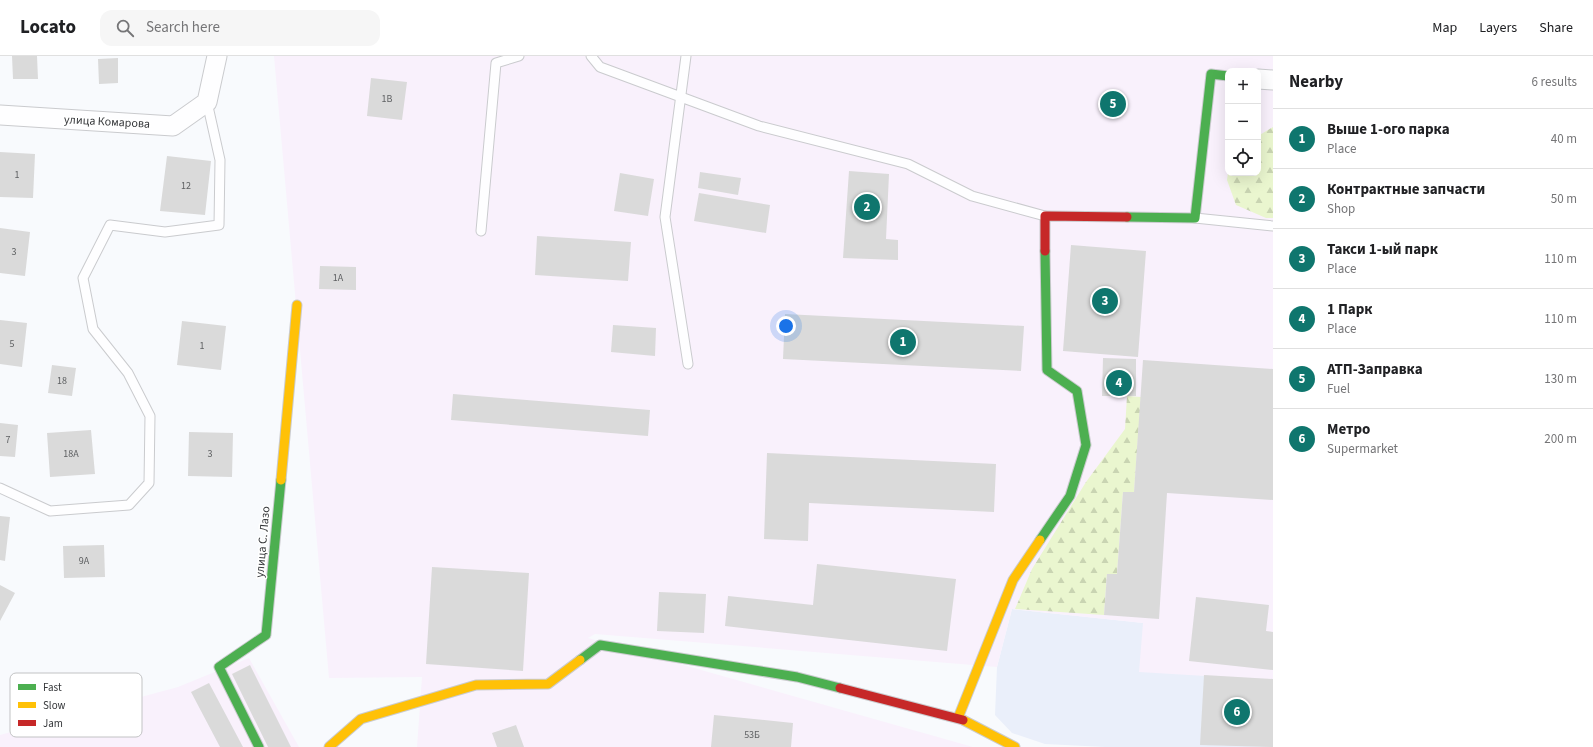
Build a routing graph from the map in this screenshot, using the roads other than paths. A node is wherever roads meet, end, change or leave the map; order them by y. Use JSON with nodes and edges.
{"nodes":[{"id":1,"x":217,"y":56,"type":"edge"},
{"id":2,"x":519,"y":56,"type":"edge"},
{"id":3,"x":591,"y":56,"type":"edge"},
{"id":4,"x":686,"y":56,"type":"edge"},
{"id":5,"x":1225,"y":76,"type":"edge"},
{"id":6,"x":1261,"y":78,"type":"edge"},
{"id":7,"x":1273,"y":80,"type":"edge"},
{"id":8,"x":681,"y":97,"type":"junction"},
{"id":9,"x":207,"y":102,"type":"junction"},
{"id":10,"x":0,"y":115,"type":"edge"},
{"id":11,"x":1045,"y":216,"type":"junction"},
{"id":12,"x":1195,"y":218,"type":"junction"},
{"id":13,"x":1273,"y":226,"type":"edge"},
{"id":14,"x":481,"y":231,"type":"dead end"},
{"id":15,"x":297,"y":305,"type":"dead end"},
{"id":16,"x":688,"y":364,"type":"dead end"},
{"id":17,"x":0,"y":488,"type":"edge"},
{"id":18,"x":958,"y":718,"type":"junction"},
{"id":19,"x":259,"y":747,"type":"edge"},
{"id":20,"x":329,"y":747,"type":"edge"},
{"id":21,"x":1015,"y":747,"type":"edge"}],
"edges":[{"from":1,"to":9,"type":"street"},
{"from":2,"to":14,"type":"lane"},
{"from":3,"to":8,"type":"lane"},
{"from":4,"to":8,"type":"lane"},
{"from":5,"to":12,"type":"street"},
{"from":6,"to":7,"type":"street"},
{"from":8,"to":11,"type":"lane"},
{"from":8,"to":16,"type":"lane"},
{"from":9,"to":10,"type":"street","name":"улица Комарова"},
{"from":9,"to":17,"type":"lane"},
{"from":11,"to":12,"type":"street"},
{"from":11,"to":18,"type":"street"},
{"from":12,"to":13,"type":"lane"},
{"from":15,"to":19,"type":"street","name":"улица С. Лазо"},
{"from":18,"to":20,"type":"street"},
{"from":18,"to":21,"type":"street"}]}
